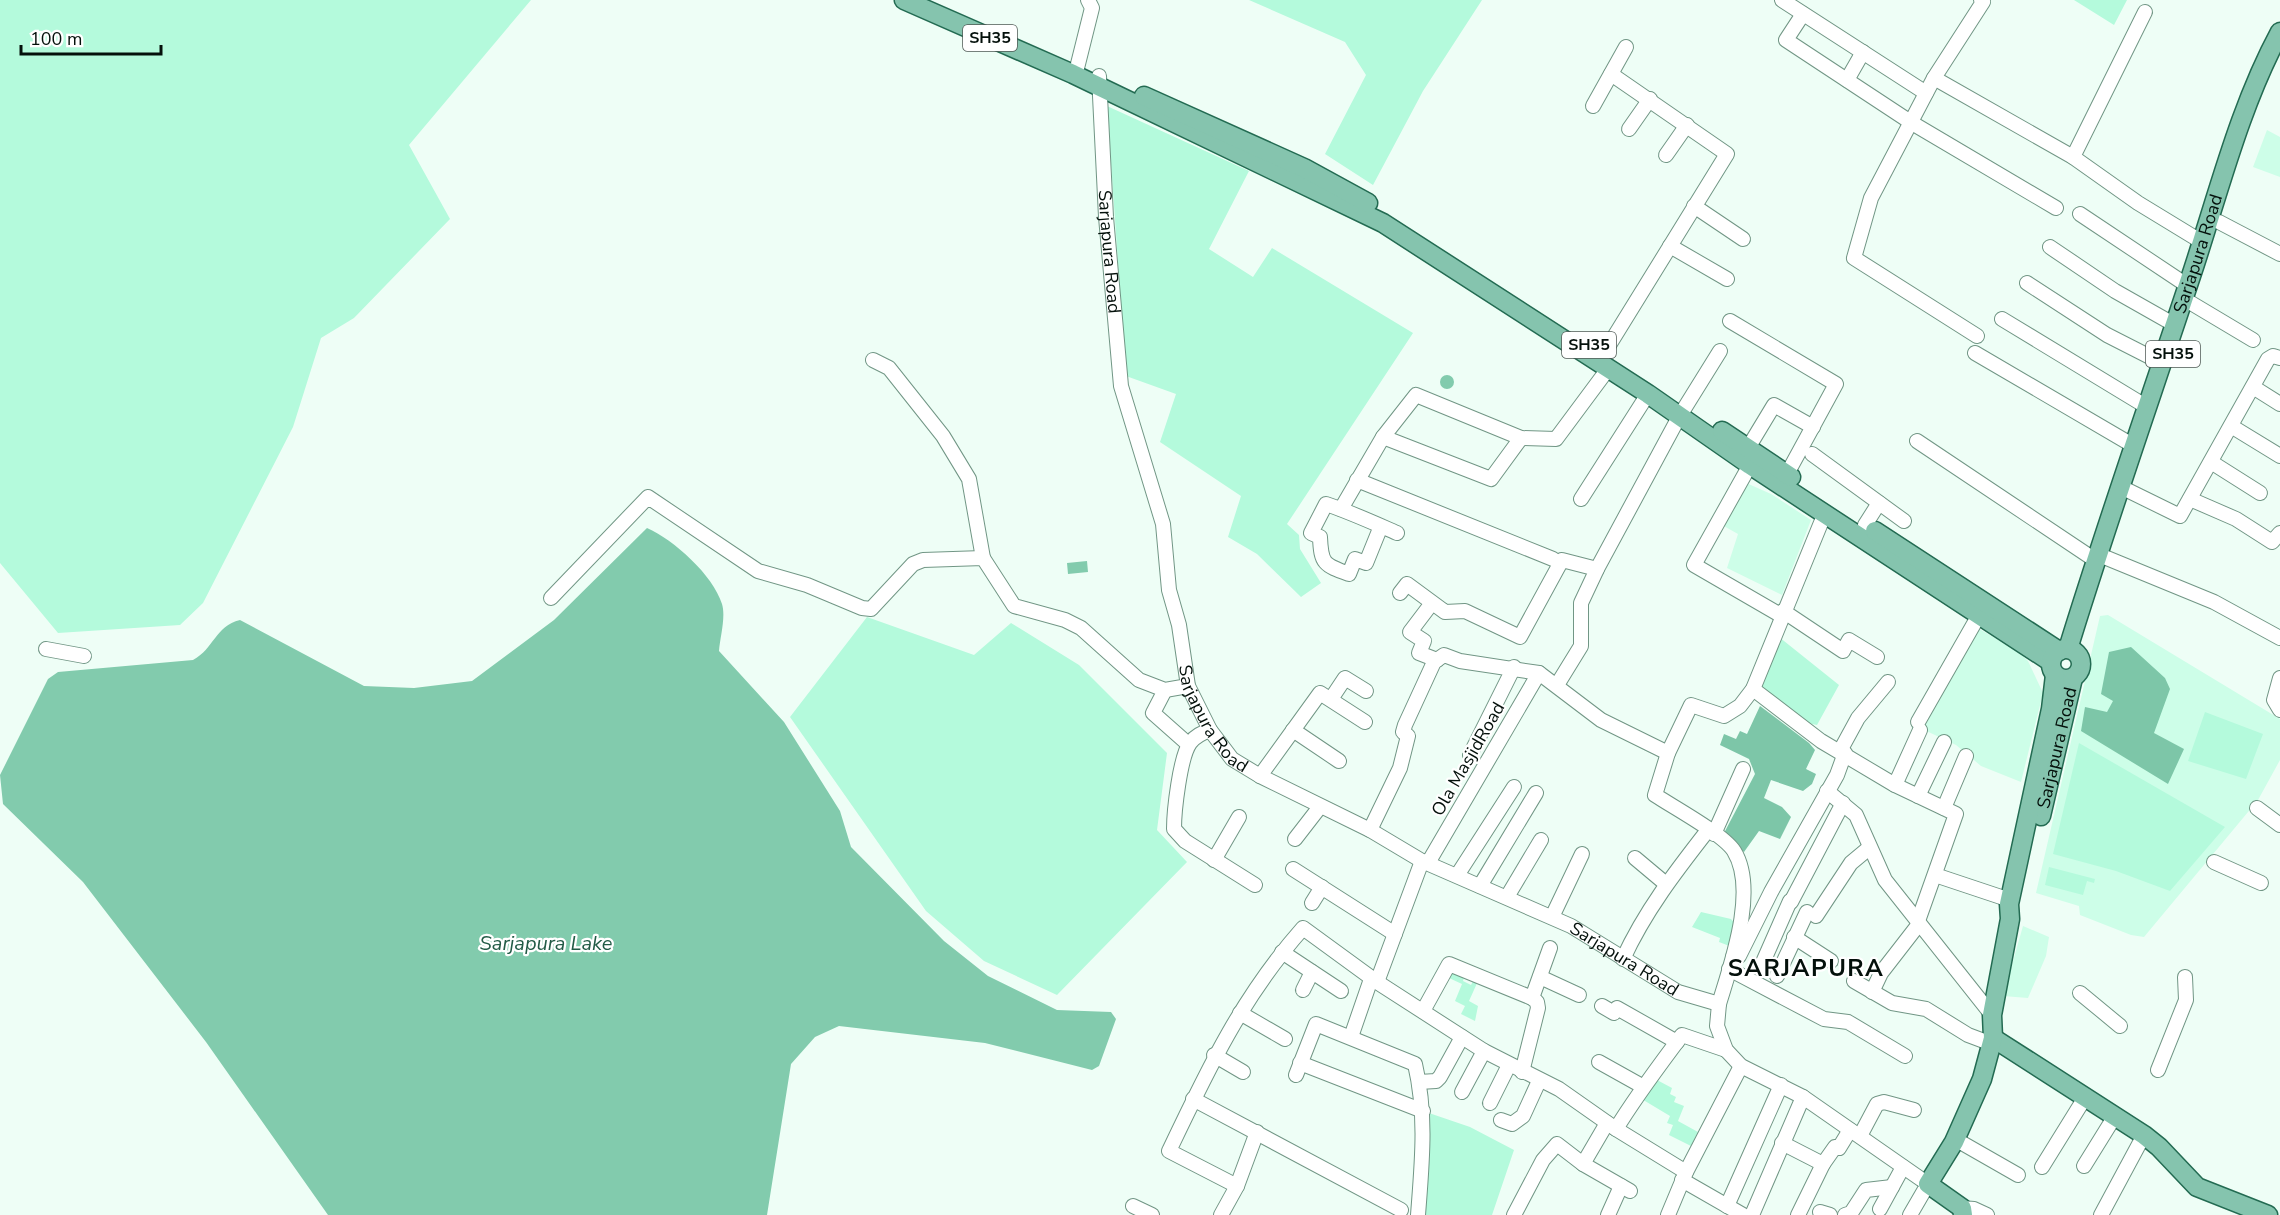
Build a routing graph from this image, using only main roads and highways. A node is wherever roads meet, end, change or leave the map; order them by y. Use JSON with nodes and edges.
{"nodes":[{"id":1,"x":904,"y":0,"type":"edge"},
{"id":2,"x":926,"y":0,"type":"edge"},
{"id":3,"x":2280,"y":32,"type":"edge"},
{"id":4,"x":2280,"y":59,"type":"edge"},
{"id":5,"x":1077,"y":71,"type":"junction"},
{"id":6,"x":2263,"y":82,"type":"junction"},
{"id":7,"x":2237,"y":154,"type":"junction"},
{"id":8,"x":2206,"y":241,"type":"junction"},
{"id":9,"x":2189,"y":295,"type":"junction"},
{"id":10,"x":1603,"y":362,"type":"junction"},
{"id":11,"x":2153,"y":399,"type":"junction"},
{"id":12,"x":1682,"y":412,"type":"junction"},
{"id":13,"x":1749,"y":456,"type":"junction"},
{"id":14,"x":2129,"y":471,"type":"junction"},
{"id":15,"x":1809,"y":495,"type":"junction"},
{"id":16,"x":2098,"y":557,"type":"junction"},
{"id":17,"x":2064,"y":661,"type":"junction"},
{"id":18,"x":2042,"y":780,"type":"junction"},
{"id":19,"x":2010,"y":919,"type":"junction"},
{"id":20,"x":1992,"y":1041,"type":"junction"},
{"id":21,"x":1963,"y":1212,"type":"edge"},
{"id":22,"x":2268,"y":1215,"type":"edge"}],
"edges":[{"from":1,"to":5,"type":"main road","number":"SH35"},
{"from":2,"to":5,"type":"main road","number":"SH35"},
{"from":3,"to":6,"type":"main road","name":"Sarjapura Road"},
{"from":4,"to":6,"type":"main road","name":"Sarjapura Road","number":"SH35"},
{"from":5,"to":10,"type":"main road","number":"SH35"},
{"from":6,"to":7,"type":"main road","name":"Sarjapura Road","number":"SH35"},
{"from":7,"to":8,"type":"main road","name":"Sarjapura Road"},
{"from":7,"to":8,"type":"main road","name":"Sarjapura Road","number":"SH35"},
{"from":8,"to":9,"type":"main road","name":"Sarjapura Road","number":"SH35"},
{"from":9,"to":11,"type":"main road","name":"Sarjapura Road","number":"SH35"},
{"from":9,"to":11,"type":"main road","name":"Sarjapura Road"},
{"from":10,"to":12,"type":"main road","number":"SH35"},
{"from":10,"to":12,"type":"main road","number":"SH35"},
{"from":11,"to":14,"type":"main road","name":"Sarjapura Road","number":"SH35"},
{"from":11,"to":14,"type":"main road","name":"Sarjapura Road"},
{"from":12,"to":13,"type":"main road","number":"SH35"},
{"from":13,"to":15,"type":"main road","number":"SH35"},
{"from":13,"to":15,"type":"main road","number":"SH35"},
{"from":14,"to":16,"type":"main road","name":"Sarjapura Road"},
{"from":14,"to":16,"type":"main road","name":"Sarjapura Road","number":"SH35"},
{"from":15,"to":17,"type":"main road","number":"SH35"},
{"from":15,"to":17,"type":"main road","number":"SH35"},
{"from":16,"to":17,"type":"main road","name":"Sarjapura Road","number":"SH35"},
{"from":17,"to":18,"type":"main road","name":"Sarjapura Road"},
{"from":18,"to":19,"type":"main road","name":"Sarjapura Road"},
{"from":18,"to":19,"type":"main road","name":"Sarjapura Road"},
{"from":19,"to":20,"type":"main road","name":"Sarjapura Road"},
{"from":20,"to":21,"type":"main road","name":"Sarjapura Road"},
{"from":20,"to":22,"type":"main road"}]}
